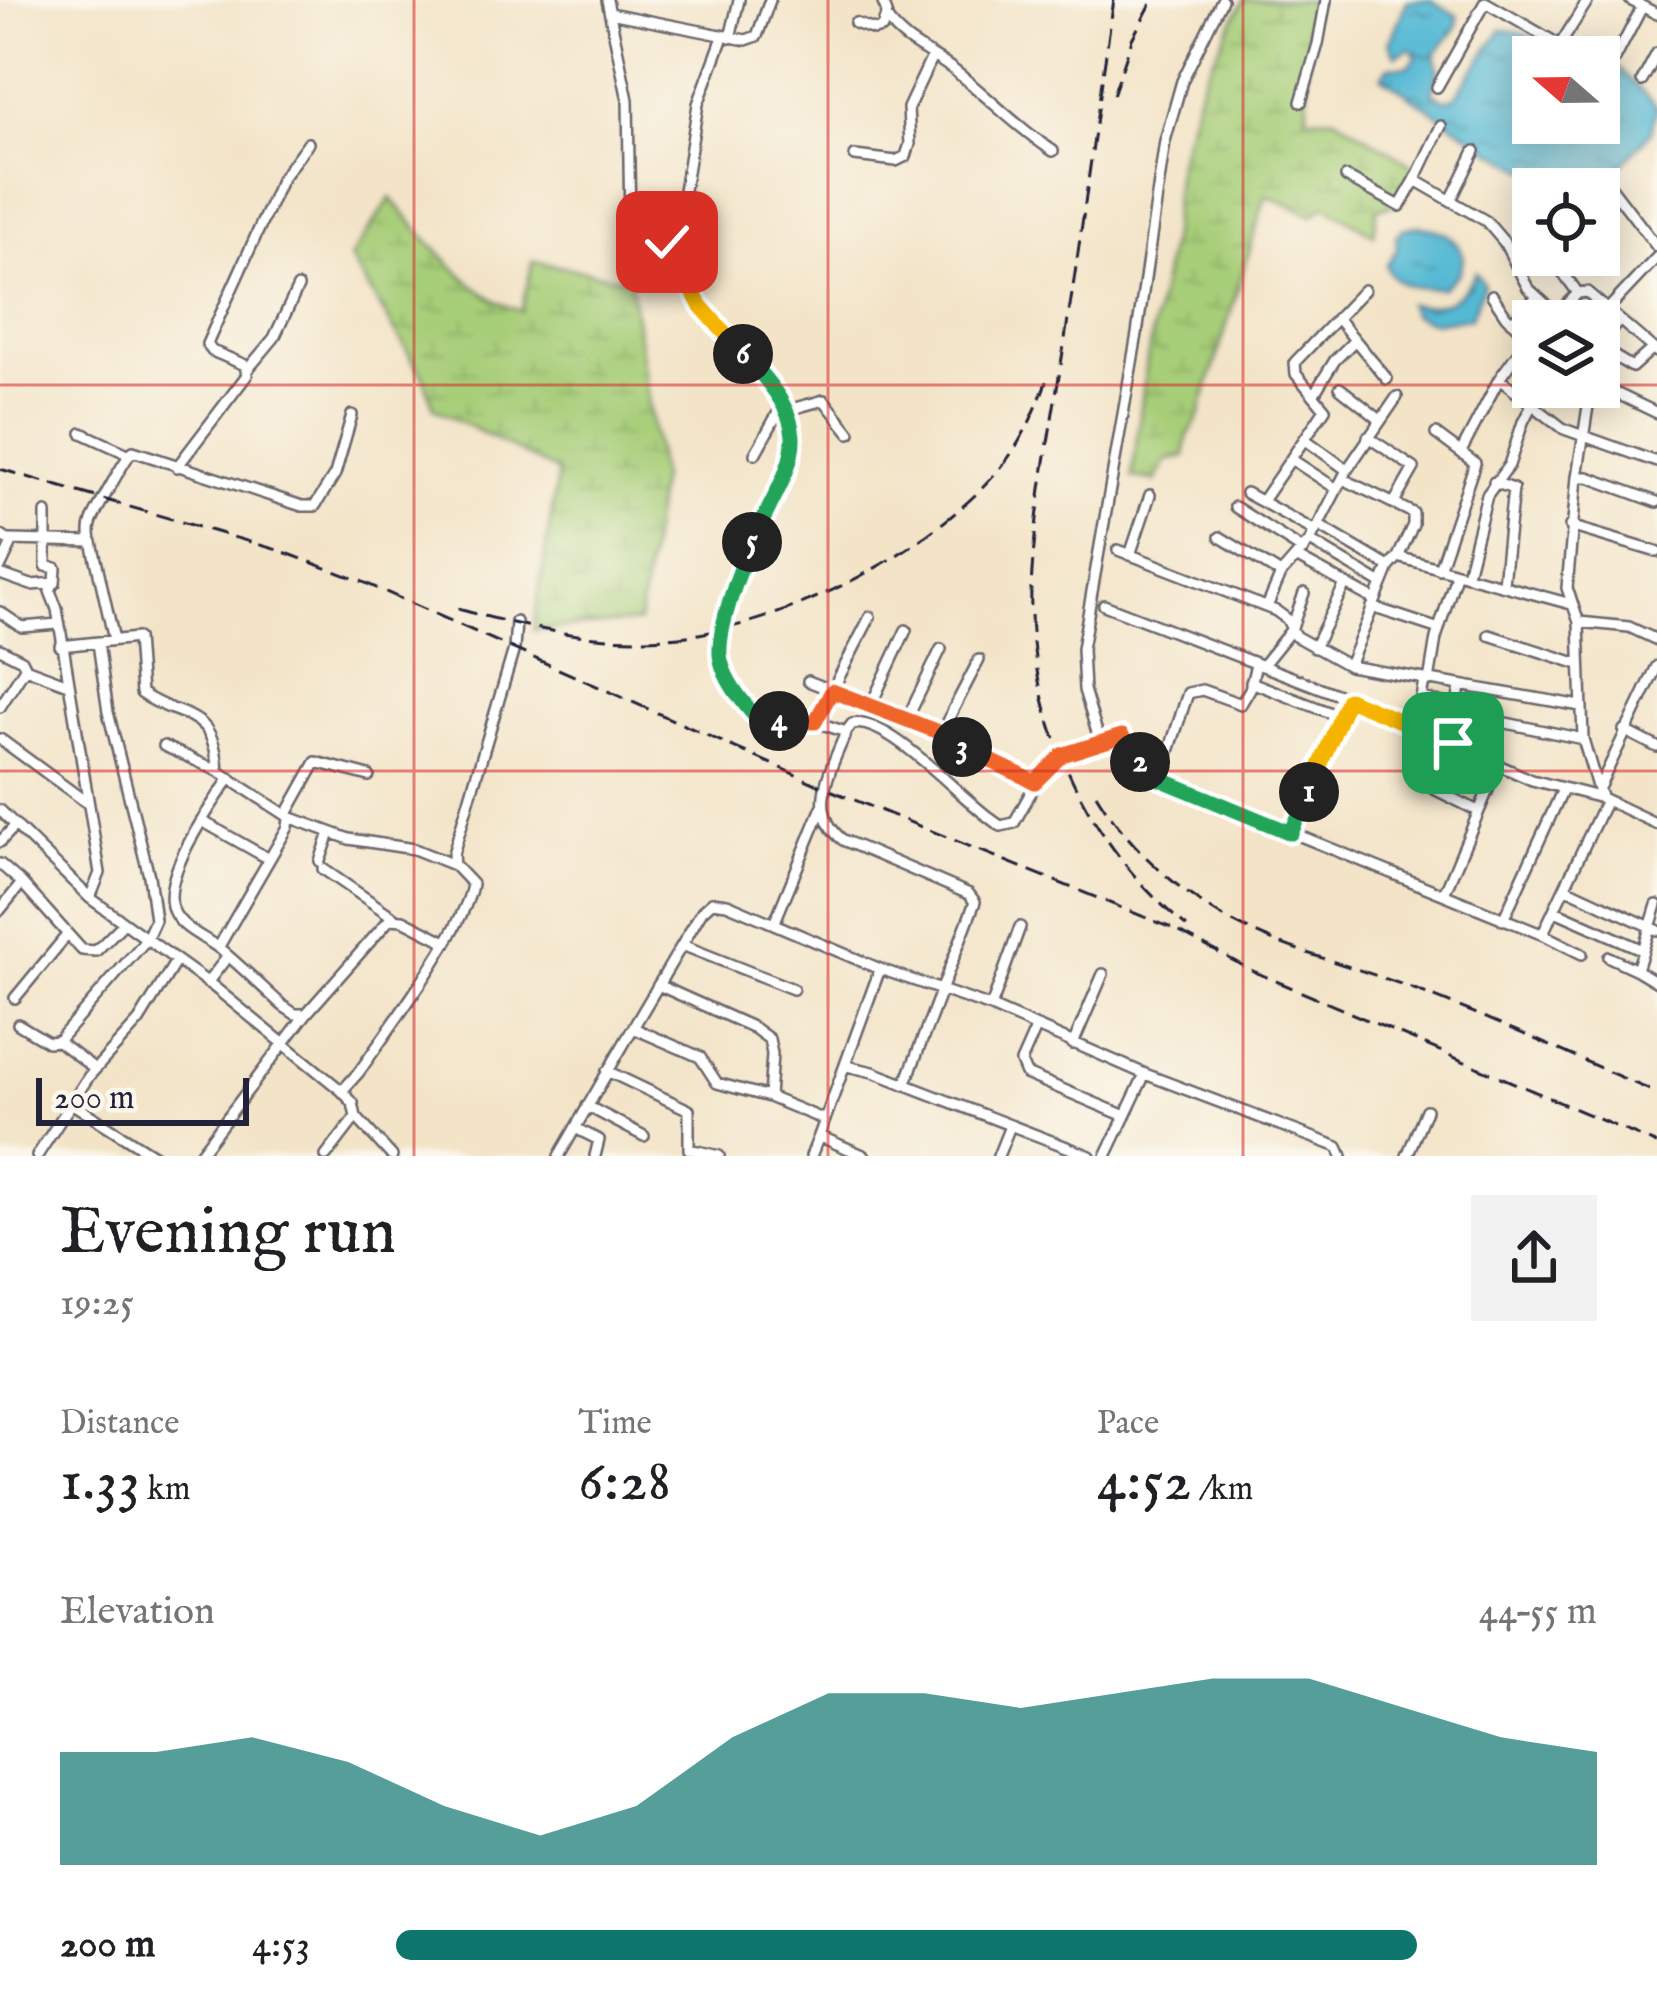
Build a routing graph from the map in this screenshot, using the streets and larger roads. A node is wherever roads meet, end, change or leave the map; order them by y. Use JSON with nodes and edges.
{"nodes":[{"id":1,"x":607,"y":0,"type":"edge"},
{"id":2,"x":739,"y":0,"type":"edge"},
{"id":3,"x":770,"y":0,"type":"edge"},
{"id":4,"x":882,"y":0,"type":"edge"},
{"id":5,"x":1222,"y":0,"type":"edge"},
{"id":6,"x":1326,"y":0,"type":"edge"},
{"id":7,"x":1588,"y":0,"type":"edge"},
{"id":8,"x":1630,"y":0,"type":"edge"},
{"id":9,"x":1642,"y":7,"type":"junction"},
{"id":10,"x":610,"y":13,"type":"junction"},
{"id":11,"x":1657,"y":14,"type":"edge"},
{"id":12,"x":887,"y":19,"type":"junction"},
{"id":13,"x":855,"y":23,"type":"dead end"},
{"id":14,"x":727,"y":38,"type":"junction"},
{"id":15,"x":1620,"y":49,"type":"edge"},
{"id":16,"x":1657,"y":53,"type":"edge"},
{"id":17,"x":932,"y":57,"type":"junction"},
{"id":18,"x":1642,"y":81,"type":"dead end"},
{"id":19,"x":1436,"y":87,"type":"dead end"},
{"id":20,"x":1300,"y":101,"type":"dead end"},
{"id":21,"x":1441,"y":126,"type":"dead end"},
{"id":22,"x":308,"y":143,"type":"dead end"},
{"id":23,"x":1053,"y":151,"type":"dead end"},
{"id":24,"x":1475,"y":151,"type":"dead end"},
{"id":25,"x":855,"y":155,"type":"dead end"},
{"id":26,"x":1346,"y":177,"type":"dead end"},
{"id":27,"x":1415,"y":180,"type":"junction"},
{"id":28,"x":1452,"y":198,"type":"junction"},
{"id":29,"x":1620,"y":198,"type":"edge"},
{"id":30,"x":667,"y":242,"type":"junction"},
{"id":31,"x":1657,"y":245,"type":"edge"},
{"id":32,"x":1657,"y":257,"type":"edge"},
{"id":33,"x":1565,"y":276,"type":"edge"},
{"id":34,"x":298,"y":287,"type":"dead end"},
{"id":35,"x":1364,"y":290,"type":"dead end"},
{"id":36,"x":1578,"y":293,"type":"junction"},
{"id":37,"x":1492,"y":295,"type":"dead end"},
{"id":38,"x":1538,"y":298,"type":"junction"},
{"id":39,"x":1540,"y":300,"type":"edge"},
{"id":40,"x":1573,"y":300,"type":"edge"},
{"id":41,"x":1596,"y":300,"type":"edge"},
{"id":42,"x":1616,"y":300,"type":"edge"},
{"id":43,"x":1337,"y":318,"type":"junction"},
{"id":44,"x":1511,"y":322,"type":"joint"},
{"id":45,"x":1620,"y":322,"type":"edge"},
{"id":46,"x":1355,"y":340,"type":"junction"},
{"id":47,"x":1654,"y":350,"type":"edge"},
{"id":48,"x":1620,"y":359,"type":"edge"},
{"id":49,"x":1512,"y":363,"type":"edge"},
{"id":50,"x":248,"y":369,"type":"junction"},
{"id":51,"x":1387,"y":379,"type":"dead end"},
{"id":52,"x":1499,"y":379,"type":"junction"},
{"id":53,"x":1340,"y":388,"type":"dead end"},
{"id":54,"x":1512,"y":390,"type":"edge"},
{"id":55,"x":1314,"y":394,"type":"junction"},
{"id":56,"x":1397,"y":397,"type":"dead end"},
{"id":57,"x":1620,"y":397,"type":"edge"},
{"id":58,"x":786,"y":406,"type":"junction"},
{"id":59,"x":1530,"y":408,"type":"edge"},
{"id":60,"x":1534,"y":408,"type":"edge"},
{"id":61,"x":1590,"y":408,"type":"edge"},
{"id":62,"x":1657,"y":413,"type":"edge"},
{"id":63,"x":352,"y":415,"type":"dead end"},
{"id":64,"x":1379,"y":418,"type":"junction"},
{"id":65,"x":82,"y":433,"type":"dead end"},
{"id":66,"x":850,"y":433,"type":"dead end"},
{"id":67,"x":1436,"y":434,"type":"dead end"},
{"id":68,"x":1583,"y":436,"type":"junction"},
{"id":69,"x":1368,"y":437,"type":"junction"},
{"id":70,"x":1306,"y":440,"type":"junction"},
{"id":71,"x":1462,"y":450,"type":"junction"},
{"id":72,"x":128,"y":454,"type":"junction"},
{"id":73,"x":755,"y":454,"type":"dead end"},
{"id":74,"x":1291,"y":459,"type":"junction"},
{"id":75,"x":1657,"y":462,"type":"edge"},
{"id":76,"x":177,"y":467,"type":"junction"},
{"id":77,"x":1577,"y":477,"type":"junction"},
{"id":78,"x":1342,"y":480,"type":"junction"},
{"id":79,"x":1494,"y":482,"type":"junction"},
{"id":80,"x":1246,"y":493,"type":"dead end"},
{"id":81,"x":1150,"y":495,"type":"dead end"},
{"id":82,"x":1262,"y":501,"type":"junction"},
{"id":83,"x":1657,"y":502,"type":"edge"},
{"id":84,"x":1394,"y":503,"type":"junction"},
{"id":85,"x":1234,"y":507,"type":"dead end"},
{"id":86,"x":46,"y":513,"type":"dead end"},
{"id":87,"x":1570,"y":526,"type":"junction"},
{"id":88,"x":5,"y":537,"type":"edge"},
{"id":89,"x":1220,"y":537,"type":"dead end"},
{"id":90,"x":45,"y":541,"type":"junction"},
{"id":91,"x":1308,"y":541,"type":"junction"},
{"id":92,"x":91,"y":542,"type":"junction"},
{"id":93,"x":1118,"y":550,"type":"dead end"},
{"id":94,"x":1657,"y":552,"type":"edge"},
{"id":95,"x":1130,"y":554,"type":"junction"},
{"id":96,"x":1398,"y":557,"type":"junction"},
{"id":97,"x":1389,"y":567,"type":"junction"},
{"id":98,"x":1439,"y":569,"type":"junction"},
{"id":99,"x":0,"y":571,"type":"edge"},
{"id":100,"x":1281,"y":574,"type":"junction"},
{"id":101,"x":1461,"y":574,"type":"junction"},
{"id":102,"x":1503,"y":583,"type":"junction"},
{"id":103,"x":53,"y":584,"type":"junction"},
{"id":104,"x":1345,"y":584,"type":"junction"},
{"id":105,"x":1382,"y":584,"type":"junction"},
{"id":106,"x":1304,"y":593,"type":"dead end"},
{"id":107,"x":1374,"y":604,"type":"junction"},
{"id":108,"x":1571,"y":604,"type":"junction"},
{"id":109,"x":1104,"y":605,"type":"dead end"},
{"id":110,"x":1267,"y":608,"type":"junction"},
{"id":111,"x":0,"y":612,"type":"edge"},
{"id":112,"x":870,"y":617,"type":"dead end"},
{"id":113,"x":516,"y":622,"type":"dead end"},
{"id":114,"x":1580,"y":622,"type":"junction"},
{"id":115,"x":58,"y":624,"type":"junction"},
{"id":116,"x":1438,"y":629,"type":"junction"},
{"id":117,"x":906,"y":630,"type":"dead end"},
{"id":118,"x":1291,"y":630,"type":"junction"},
{"id":119,"x":1489,"y":635,"type":"dead end"},
{"id":120,"x":114,"y":640,"type":"junction"},
{"id":121,"x":1657,"y":640,"type":"edge"},
{"id":122,"x":98,"y":643,"type":"junction"},
{"id":123,"x":60,"y":646,"type":"junction"},
{"id":124,"x":1314,"y":648,"type":"junction"},
{"id":125,"x":0,"y":649,"type":"edge"},
{"id":126,"x":941,"y":650,"type":"dead end"},
{"id":127,"x":979,"y":660,"type":"dead end"},
{"id":128,"x":1579,"y":664,"type":"junction"},
{"id":129,"x":1259,"y":665,"type":"junction"},
{"id":130,"x":1349,"y":666,"type":"junction"},
{"id":131,"x":1657,"y":667,"type":"edge"},
{"id":132,"x":26,"y":668,"type":"junction"},
{"id":133,"x":1426,"y":681,"type":"junction"},
{"id":134,"x":808,"y":682,"type":"dead end"},
{"id":135,"x":1251,"y":682,"type":"junction"},
{"id":136,"x":68,"y":684,"type":"junction"},
{"id":137,"x":1460,"y":685,"type":"junction"},
{"id":138,"x":832,"y":691,"type":"junction"},
{"id":139,"x":1642,"y":694,"type":"junction"},
{"id":140,"x":1421,"y":698,"type":"junction"},
{"id":141,"x":1348,"y":699,"type":"junction"},
{"id":142,"x":1657,"y":700,"type":"edge"},
{"id":143,"x":871,"y":705,"type":"junction"},
{"id":144,"x":1457,"y":706,"type":"junction"},
{"id":145,"x":1581,"y":706,"type":"junction"},
{"id":146,"x":0,"y":707,"type":"edge"},
{"id":147,"x":1341,"y":717,"type":"junction"},
{"id":148,"x":907,"y":718,"type":"junction"},
{"id":149,"x":815,"y":722,"type":"junction"},
{"id":150,"x":1506,"y":723,"type":"dead end"},
{"id":151,"x":1416,"y":728,"type":"junction"},
{"id":152,"x":1624,"y":730,"type":"junction"},
{"id":153,"x":846,"y":732,"type":"junction"},
{"id":154,"x":941,"y":733,"type":"junction"},
{"id":155,"x":0,"y":739,"type":"edge"},
{"id":156,"x":1583,"y":740,"type":"junction"},
{"id":157,"x":1100,"y":742,"type":"junction"},
{"id":158,"x":1450,"y":742,"type":"junction"},
{"id":159,"x":164,"y":746,"type":"dead end"},
{"id":160,"x":1657,"y":747,"type":"edge"},
{"id":161,"x":1499,"y":764,"type":"junction"},
{"id":162,"x":218,"y":771,"type":"junction"},
{"id":163,"x":368,"y":776,"type":"dead end"},
{"id":164,"x":230,"y":778,"type":"junction"},
{"id":165,"x":1160,"y":779,"type":"junction"},
{"id":166,"x":1035,"y":782,"type":"junction"},
{"id":167,"x":1563,"y":789,"type":"junction"},
{"id":168,"x":1602,"y":796,"type":"junction"},
{"id":169,"x":86,"y":802,"type":"junction"},
{"id":170,"x":823,"y":806,"type":"junction"},
{"id":171,"x":0,"y":810,"type":"edge"},
{"id":172,"x":1478,"y":812,"type":"junction"},
{"id":173,"x":288,"y":815,"type":"junction"},
{"id":174,"x":202,"y":821,"type":"junction"},
{"id":175,"x":1657,"y":824,"type":"edge"},
{"id":176,"x":16,"y":826,"type":"junction"},
{"id":177,"x":330,"y":833,"type":"junction"},
{"id":178,"x":1291,"y":833,"type":"junction"},
{"id":179,"x":0,"y":842,"type":"edge"},
{"id":180,"x":269,"y":860,"type":"junction"},
{"id":181,"x":0,"y":864,"type":"edge"},
{"id":182,"x":454,"y":865,"type":"junction"},
{"id":183,"x":22,"y":883,"type":"junction"},
{"id":184,"x":172,"y":886,"type":"junction"},
{"id":185,"x":1566,"y":888,"type":"junction"},
{"id":186,"x":151,"y":892,"type":"junction"},
{"id":187,"x":1444,"y":894,"type":"junction"},
{"id":188,"x":90,"y":898,"type":"junction"},
{"id":189,"x":1657,"y":905,"type":"edge"},
{"id":190,"x":0,"y":910,"type":"edge"},
{"id":191,"x":1556,"y":910,"type":"junction"},
{"id":192,"x":397,"y":919,"type":"junction"},
{"id":193,"x":1503,"y":920,"type":"junction"},
{"id":194,"x":123,"y":924,"type":"junction"},
{"id":195,"x":774,"y":924,"type":"junction"},
{"id":196,"x":1019,"y":927,"type":"dead end"},
{"id":197,"x":1654,"y":929,"type":"edge"},
{"id":198,"x":67,"y":935,"type":"junction"},
{"id":199,"x":1546,"y":936,"type":"junction"},
{"id":200,"x":146,"y":940,"type":"junction"},
{"id":201,"x":446,"y":942,"type":"junction"},
{"id":202,"x":682,"y":945,"type":"junction"},
{"id":203,"x":1643,"y":950,"type":"junction"},
{"id":204,"x":223,"y":952,"type":"junction"},
{"id":205,"x":1582,"y":954,"type":"dead end"},
{"id":206,"x":1609,"y":957,"type":"dead end"},
{"id":207,"x":176,"y":961,"type":"junction"},
{"id":208,"x":880,"y":969,"type":"junction"},
{"id":209,"x":1637,"y":970,"type":"junction"},
{"id":210,"x":1103,"y":974,"type":"dead end"},
{"id":211,"x":1657,"y":982,"type":"edge"},
{"id":212,"x":207,"y":983,"type":"junction"},
{"id":213,"x":658,"y":985,"type":"junction"},
{"id":214,"x":793,"y":988,"type":"dead end"},
{"id":215,"x":943,"y":990,"type":"junction"},
{"id":216,"x":14,"y":998,"type":"dead end"},
{"id":217,"x":991,"y":1006,"type":"junction"},
{"id":218,"x":306,"y":1014,"type":"junction"},
{"id":219,"x":18,"y":1024,"type":"dead end"},
{"id":220,"x":633,"y":1028,"type":"junction"},
{"id":221,"x":1036,"y":1028,"type":"junction"},
{"id":222,"x":58,"y":1041,"type":"junction"},
{"id":223,"x":280,"y":1044,"type":"junction"},
{"id":224,"x":1072,"y":1044,"type":"junction"},
{"id":225,"x":847,"y":1066,"type":"junction"},
{"id":226,"x":95,"y":1069,"type":"junction"},
{"id":227,"x":607,"y":1072,"type":"junction"},
{"id":228,"x":1145,"y":1074,"type":"junction"},
{"id":229,"x":905,"y":1085,"type":"junction"},
{"id":230,"x":342,"y":1090,"type":"junction"},
{"id":231,"x":770,"y":1096,"type":"junction"},
{"id":232,"x":71,"y":1102,"type":"junction"},
{"id":233,"x":587,"y":1106,"type":"junction"},
{"id":234,"x":1426,"y":1110,"type":"dead end"},
{"id":235,"x":1125,"y":1116,"type":"junction"},
{"id":236,"x":356,"y":1117,"type":"junction"},
{"id":237,"x":825,"y":1120,"type":"junction"},
{"id":238,"x":1010,"y":1126,"type":"junction"},
{"id":239,"x":574,"y":1128,"type":"junction"},
{"id":240,"x":644,"y":1136,"type":"dead end"},
{"id":241,"x":819,"y":1136,"type":"junction"},
{"id":242,"x":1410,"y":1155,"type":"edge"},
{"id":243,"x":38,"y":1156,"type":"edge"},
{"id":244,"x":155,"y":1156,"type":"edge"},
{"id":245,"x":198,"y":1156,"type":"edge"},
{"id":246,"x":326,"y":1156,"type":"edge"},
{"id":247,"x":392,"y":1156,"type":"edge"},
{"id":248,"x":559,"y":1156,"type":"edge"},
{"id":249,"x":596,"y":1156,"type":"edge"},
{"id":250,"x":719,"y":1156,"type":"edge"},
{"id":251,"x":811,"y":1156,"type":"edge"},
{"id":252,"x":865,"y":1156,"type":"edge"},
{"id":253,"x":998,"y":1156,"type":"edge"},
{"id":254,"x":1090,"y":1156,"type":"edge"},
{"id":255,"x":1106,"y":1156,"type":"edge"},
{"id":256,"x":1342,"y":1156,"type":"edge"}],
"edges":[{"from":1,"to":10,"type":"street"},
{"from":2,"to":14,"type":"street"},
{"from":3,"to":14,"type":"street"},
{"from":4,"to":12,"type":"street"},
{"from":5,"to":157,"type":"street"},
{"from":6,"to":20,"type":"street"},
{"from":7,"to":19,"type":"street"},
{"from":8,"to":9,"type":"street"},
{"from":9,"to":11,"type":"street"},
{"from":9,"to":15,"type":"street"},
{"from":10,"to":14,"type":"street"},
{"from":10,"to":30,"type":"street"},
{"from":12,"to":13,"type":"street"},
{"from":12,"to":17,"type":"street"},
{"from":14,"to":30,"type":"street"},
{"from":16,"to":18,"type":"street"},
{"from":17,"to":23,"type":"street"},
{"from":17,"to":25,"type":"street"},
{"from":21,"to":27,"type":"street"},
{"from":22,"to":50,"type":"street"},
{"from":24,"to":28,"type":"street"},
{"from":26,"to":27,"type":"street"},
{"from":27,"to":28,"type":"street"},
{"from":28,"to":38,"type":"street"},
{"from":29,"to":31,"type":"street"},
{"from":30,"to":58,"type":"street"},
{"from":32,"to":42,"type":"street"},
{"from":33,"to":36,"type":"street"},
{"from":34,"to":50,"type":"street"},
{"from":35,"to":43,"type":"street"},
{"from":36,"to":40,"type":"street"},
{"from":36,"to":41,"type":"street"},
{"from":37,"to":44,"type":"street"},
{"from":38,"to":39,"type":"street"},
{"from":38,"to":44,"type":"street"},
{"from":43,"to":46,"type":"street"},
{"from":43,"to":55,"type":"street"},
{"from":45,"to":47,"type":"street"},
{"from":46,"to":51,"type":"street"},
{"from":46,"to":55,"type":"street"},
{"from":47,"to":48,"type":"street"},
{"from":49,"to":52,"type":"street"},
{"from":50,"to":76,"type":"street"},
{"from":52,"to":54,"type":"street"},
{"from":52,"to":71,"type":"street"},
{"from":53,"to":64,"type":"street"},
{"from":55,"to":70,"type":"street"},
{"from":56,"to":64,"type":"street"},
{"from":57,"to":62,"type":"street"},
{"from":58,"to":66,"type":"street"},
{"from":58,"to":73,"type":"street"},
{"from":58,"to":149,"type":"street"},
{"from":59,"to":79,"type":"street"},
{"from":60,"to":68,"type":"street"},
{"from":61,"to":68,"type":"street"},
{"from":63,"to":76,"type":"street"},
{"from":64,"to":69,"type":"street"},
{"from":65,"to":72,"type":"street"},
{"from":67,"to":71,"type":"street"},
{"from":68,"to":75,"type":"street"},
{"from":68,"to":77,"type":"street"},
{"from":69,"to":78,"type":"street"},
{"from":69,"to":84,"type":"street"},
{"from":70,"to":74,"type":"street"},
{"from":70,"to":78,"type":"street"},
{"from":71,"to":98,"type":"street"},
{"from":72,"to":76,"type":"street"},
{"from":72,"to":92,"type":"street"},
{"from":74,"to":78,"type":"street"},
{"from":74,"to":82,"type":"street"},
{"from":77,"to":83,"type":"street"},
{"from":77,"to":87,"type":"street"},
{"from":78,"to":84,"type":"street"},
{"from":78,"to":91,"type":"street"},
{"from":79,"to":101,"type":"street"},
{"from":79,"to":102,"type":"street"},
{"from":80,"to":82,"type":"street"},
{"from":81,"to":95,"type":"street"},
{"from":82,"to":91,"type":"street"},
{"from":84,"to":96,"type":"street"},
{"from":85,"to":91,"type":"street"},
{"from":86,"to":90,"type":"street"},
{"from":87,"to":94,"type":"street"},
{"from":87,"to":108,"type":"street"},
{"from":88,"to":90,"type":"street"},
{"from":88,"to":99,"type":"street"},
{"from":89,"to":100,"type":"street"},
{"from":90,"to":92,"type":"street"},
{"from":90,"to":103,"type":"street"},
{"from":91,"to":97,"type":"street"},
{"from":91,"to":100,"type":"street"},
{"from":91,"to":104,"type":"street"},
{"from":91,"to":105,"type":"street"},
{"from":92,"to":120,"type":"street"},
{"from":93,"to":95,"type":"street"},
{"from":95,"to":110,"type":"street"},
{"from":96,"to":97,"type":"street"},
{"from":96,"to":98,"type":"street"},
{"from":97,"to":105,"type":"street"},
{"from":98,"to":101,"type":"street"},
{"from":99,"to":103,"type":"street"},
{"from":100,"to":110,"type":"street"},
{"from":101,"to":102,"type":"street"},
{"from":101,"to":116,"type":"street"},
{"from":102,"to":108,"type":"street"},
{"from":103,"to":115,"type":"street"},
{"from":104,"to":107,"type":"street"},
{"from":104,"to":124,"type":"street"},
{"from":105,"to":107,"type":"street"},
{"from":106,"to":118,"type":"street"},
{"from":107,"to":116,"type":"street"},
{"from":107,"to":130,"type":"street"},
{"from":108,"to":114,"type":"street"},
{"from":109,"to":129,"type":"street"},
{"from":110,"to":118,"type":"street"},
{"from":111,"to":115,"type":"street"},
{"from":112,"to":138,"type":"street"},
{"from":113,"to":182,"type":"street"},
{"from":114,"to":121,"type":"street"},
{"from":114,"to":128,"type":"street"},
{"from":115,"to":123,"type":"street"},
{"from":116,"to":133,"type":"street"},
{"from":117,"to":143,"type":"street"},
{"from":118,"to":124,"type":"street"},
{"from":118,"to":129,"type":"street"},
{"from":119,"to":128,"type":"street"},
{"from":120,"to":122,"type":"street"},
{"from":120,"to":162,"type":"street"},
{"from":122,"to":123,"type":"street"},
{"from":122,"to":186,"type":"street"},
{"from":123,"to":136,"type":"street"},
{"from":124,"to":130,"type":"street"},
{"from":125,"to":132,"type":"street"},
{"from":126,"to":148,"type":"street"},
{"from":127,"to":154,"type":"street"},
{"from":128,"to":145,"type":"street"},
{"from":129,"to":135,"type":"street"},
{"from":129,"to":141,"type":"street"},
{"from":130,"to":133,"type":"street"},
{"from":131,"to":139,"type":"street"},
{"from":132,"to":136,"type":"street"},
{"from":132,"to":146,"type":"street"},
{"from":133,"to":137,"type":"street"},
{"from":133,"to":140,"type":"street"},
{"from":134,"to":138,"type":"street"},
{"from":135,"to":147,"type":"street"},
{"from":135,"to":165,"type":"street"},
{"from":136,"to":169,"type":"street"},
{"from":137,"to":144,"type":"street"},
{"from":137,"to":145,"type":"street"},
{"from":138,"to":143,"type":"street"},
{"from":138,"to":149,"type":"street"},
{"from":139,"to":142,"type":"street"},
{"from":139,"to":152,"type":"street"},
{"from":140,"to":144,"type":"street"},
{"from":140,"to":151,"type":"street"},
{"from":141,"to":147,"type":"street"},
{"from":141,"to":151,"type":"street"},
{"from":143,"to":148,"type":"street"},
{"from":144,"to":158,"type":"street"},
{"from":145,"to":156,"type":"street"},
{"from":147,"to":178,"type":"street"},
{"from":148,"to":154,"type":"street"},
{"from":149,"to":153,"type":"street"},
{"from":150,"to":156,"type":"street"},
{"from":151,"to":158,"type":"street"},
{"from":152,"to":160,"type":"street"},
{"from":152,"to":168,"type":"street"},
{"from":153,"to":166,"type":"street"},
{"from":153,"to":170,"type":"street"},
{"from":154,"to":166,"type":"street"},
{"from":155,"to":169,"type":"street"},
{"from":156,"to":168,"type":"street"},
{"from":157,"to":165,"type":"street"},
{"from":157,"to":166,"type":"street"},
{"from":158,"to":161,"type":"street"},
{"from":158,"to":172,"type":"street"},
{"from":159,"to":162,"type":"street"},
{"from":161,"to":167,"type":"street"},
{"from":161,"to":172,"type":"street"},
{"from":162,"to":164,"type":"street"},
{"from":163,"to":173,"type":"street"},
{"from":164,"to":173,"type":"street"},
{"from":164,"to":174,"type":"street"},
{"from":165,"to":178,"type":"street"},
{"from":167,"to":168,"type":"street"},
{"from":167,"to":193,"type":"street"},
{"from":168,"to":175,"type":"street"},
{"from":168,"to":185,"type":"street"},
{"from":169,"to":188,"type":"street"},
{"from":170,"to":195,"type":"street"},
{"from":170,"to":215,"type":"street"},
{"from":171,"to":176,"type":"street"},
{"from":172,"to":187,"type":"street"},
{"from":173,"to":177,"type":"street"},
{"from":173,"to":180,"type":"street"},
{"from":174,"to":180,"type":"street"},
{"from":174,"to":184,"type":"street"},
{"from":176,"to":179,"type":"street"},
{"from":176,"to":188,"type":"street"},
{"from":177,"to":182,"type":"street"},
{"from":177,"to":192,"type":"street"},
{"from":178,"to":187,"type":"street"},
{"from":180,"to":204,"type":"street"},
{"from":181,"to":183,"type":"street"},
{"from":182,"to":201,"type":"street"},
{"from":183,"to":190,"type":"street"},
{"from":183,"to":198,"type":"street"},
{"from":184,"to":186,"type":"street"},
{"from":184,"to":204,"type":"street"},
{"from":185,"to":191,"type":"street"},
{"from":185,"to":197,"type":"street"},
{"from":186,"to":200,"type":"street"},
{"from":187,"to":193,"type":"street"},
{"from":188,"to":194,"type":"street"},
{"from":189,"to":197,"type":"street"},
{"from":191,"to":199,"type":"street"},
{"from":191,"to":203,"type":"street"},
{"from":192,"to":201,"type":"street"},
{"from":192,"to":218,"type":"street"},
{"from":193,"to":199,"type":"street"},
{"from":194,"to":198,"type":"street"},
{"from":194,"to":200,"type":"street"},
{"from":195,"to":202,"type":"street"},
{"from":195,"to":208,"type":"street"},
{"from":196,"to":217,"type":"street"},
{"from":197,"to":203,"type":"street"},
{"from":198,"to":216,"type":"street"},
{"from":199,"to":205,"type":"street"},
{"from":200,"to":207,"type":"street"},
{"from":200,"to":222,"type":"street"},
{"from":201,"to":230,"type":"street"},
{"from":202,"to":213,"type":"street"},
{"from":202,"to":214,"type":"street"},
{"from":203,"to":209,"type":"street"},
{"from":204,"to":212,"type":"street"},
{"from":204,"to":218,"type":"street"},
{"from":206,"to":209,"type":"street"},
{"from":207,"to":212,"type":"street"},
{"from":207,"to":226,"type":"street"},
{"from":208,"to":215,"type":"street"},
{"from":208,"to":225,"type":"street"},
{"from":209,"to":211,"type":"street"},
{"from":210,"to":224,"type":"street"},
{"from":212,"to":223,"type":"street"},
{"from":213,"to":220,"type":"street"},
{"from":213,"to":231,"type":"street"},
{"from":215,"to":217,"type":"street"},
{"from":215,"to":229,"type":"street"},
{"from":217,"to":221,"type":"street"},
{"from":218,"to":223,"type":"street"},
{"from":219,"to":222,"type":"street"},
{"from":220,"to":227,"type":"street"},
{"from":220,"to":231,"type":"street"},
{"from":221,"to":224,"type":"street"},
{"from":221,"to":235,"type":"street"},
{"from":222,"to":226,"type":"street"},
{"from":223,"to":230,"type":"street"},
{"from":223,"to":245,"type":"street"},
{"from":224,"to":228,"type":"street"},
{"from":225,"to":229,"type":"street"},
{"from":225,"to":237,"type":"street"},
{"from":226,"to":232,"type":"street"},
{"from":227,"to":233,"type":"street"},
{"from":227,"to":250,"type":"street"},
{"from":228,"to":235,"type":"street"},
{"from":228,"to":256,"type":"street"},
{"from":229,"to":238,"type":"street"},
{"from":230,"to":236,"type":"street"},
{"from":231,"to":237,"type":"street"},
{"from":232,"to":243,"type":"street"},
{"from":232,"to":244,"type":"street"},
{"from":233,"to":239,"type":"street"},
{"from":233,"to":240,"type":"street"},
{"from":234,"to":242,"type":"street"},
{"from":235,"to":255,"type":"street"},
{"from":236,"to":246,"type":"street"},
{"from":236,"to":247,"type":"street"},
{"from":237,"to":241,"type":"street"},
{"from":238,"to":253,"type":"street"},
{"from":238,"to":254,"type":"street"},
{"from":239,"to":248,"type":"street"},
{"from":239,"to":249,"type":"street"},
{"from":241,"to":251,"type":"street"},
{"from":241,"to":252,"type":"street"}]}
